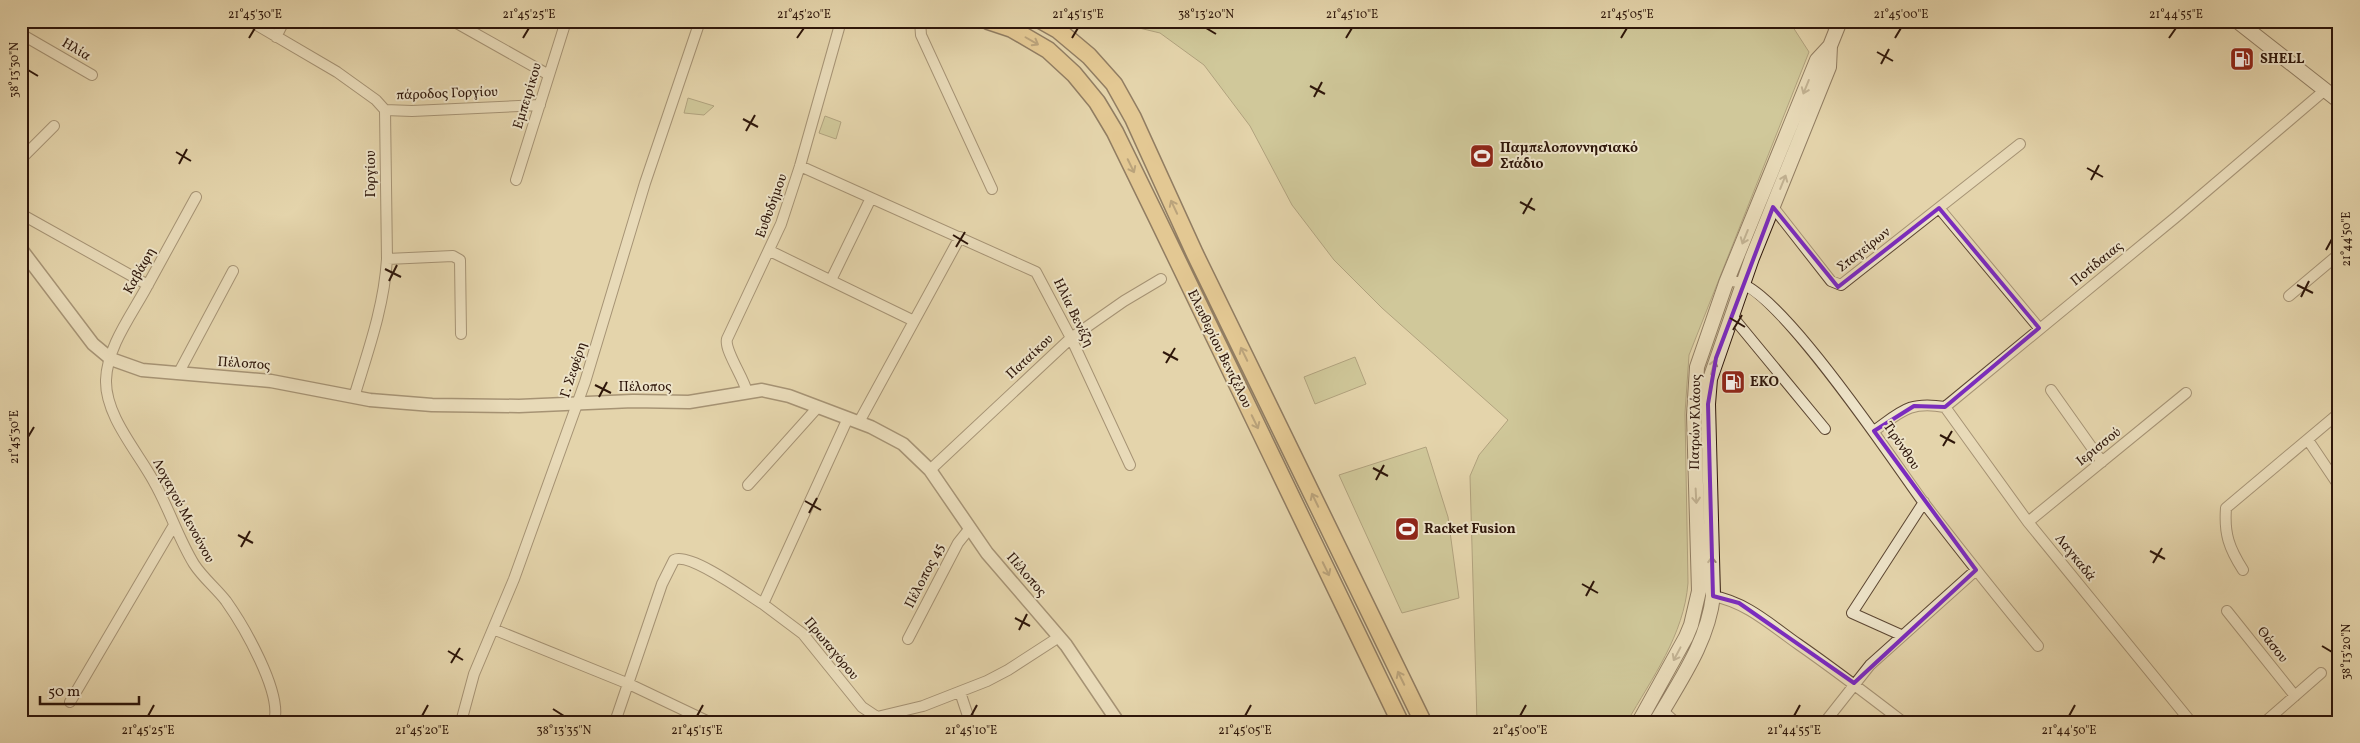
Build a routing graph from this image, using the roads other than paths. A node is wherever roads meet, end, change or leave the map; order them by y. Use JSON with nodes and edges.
{"nodes":[{"id":1,"x":250,"y":21,"type":"edge"},
{"id":2,"x":284,"y":21,"type":"edge"},
{"id":3,"x":453,"y":21,"type":"edge"},
{"id":4,"x":566,"y":21,"type":"edge"},
{"id":5,"x":700,"y":21,"type":"edge"},
{"id":6,"x":841,"y":21,"type":"edge"},
{"id":7,"x":920,"y":21,"type":"edge"},
{"id":8,"x":988,"y":21,"type":"edge"},
{"id":9,"x":1042,"y":21,"type":"edge"},
{"id":10,"x":1823,"y":21,"type":"edge"},
{"id":11,"x":2237,"y":21,"type":"edge"},
{"id":12,"x":1839,"y":24,"type":"edge"},
{"id":13,"x":21,"y":34,"type":"edge"},
{"id":14,"x":276,"y":37,"type":"junction"},
{"id":15,"x":1830,"y":46,"type":"junction"},
{"id":16,"x":92,"y":75,"type":"dead end"},
{"id":17,"x":549,"y":75,"type":"junction"},
{"id":18,"x":2325,"y":90,"type":"junction"},
{"id":19,"x":2339,"y":101,"type":"edge"},
{"id":20,"x":540,"y":105,"type":"junction"},
{"id":21,"x":385,"y":110,"type":"junction"},
{"id":22,"x":54,"y":126,"type":"dead end"},
{"id":23,"x":2020,"y":144,"type":"dead end"},
{"id":24,"x":21,"y":158,"type":"edge"},
{"id":25,"x":800,"y":166,"type":"junction"},
{"id":26,"x":516,"y":180,"type":"dead end"},
{"id":27,"x":992,"y":188,"type":"dead end"},
{"id":28,"x":196,"y":197,"type":"dead end"},
{"id":29,"x":871,"y":198,"type":"junction"},
{"id":30,"x":1773,"y":207,"type":"junction"},
{"id":31,"x":1939,"y":208,"type":"junction"},
{"id":32,"x":21,"y":214,"type":"edge"},
{"id":33,"x":960,"y":237,"type":"junction"},
{"id":34,"x":21,"y":249,"type":"edge"},
{"id":35,"x":770,"y":251,"type":"junction"},
{"id":36,"x":2339,"y":254,"type":"edge"},
{"id":37,"x":387,"y":259,"type":"junction"},
{"id":38,"x":234,"y":271,"type":"dead end"},
{"id":39,"x":1161,"y":279,"type":"dead end"},
{"id":40,"x":831,"y":280,"type":"junction"},
{"id":41,"x":1743,"y":282,"type":"junction"},
{"id":42,"x":1726,"y":283,"type":"junction"},
{"id":43,"x":148,"y":285,"type":"junction"},
{"id":44,"x":2289,"y":296,"type":"dead end"},
{"id":45,"x":1731,"y":315,"type":"junction"},
{"id":46,"x":914,"y":322,"type":"junction"},
{"id":47,"x":2039,"y":328,"type":"junction"},
{"id":48,"x":461,"y":334,"type":"dead end"},
{"id":49,"x":1071,"y":338,"type":"junction"},
{"id":50,"x":111,"y":359,"type":"junction"},
{"id":51,"x":178,"y":374,"type":"junction"},
{"id":52,"x":2051,"y":390,"type":"dead end"},
{"id":53,"x":747,"y":392,"type":"junction"},
{"id":54,"x":2186,"y":393,"type":"dead end"},
{"id":55,"x":354,"y":397,"type":"junction"},
{"id":56,"x":578,"y":404,"type":"junction"},
{"id":57,"x":818,"y":406,"type":"junction"},
{"id":58,"x":1945,"y":407,"type":"junction"},
{"id":59,"x":2339,"y":413,"type":"edge"},
{"id":60,"x":854,"y":420,"type":"junction"},
{"id":61,"x":1825,"y":429,"type":"dead end"},
{"id":62,"x":1874,"y":430,"type":"junction"},
{"id":63,"x":2308,"y":440,"type":"junction"},
{"id":64,"x":2102,"y":462,"type":"junction"},
{"id":65,"x":1130,"y":465,"type":"dead end"},
{"id":66,"x":930,"y":470,"type":"junction"},
{"id":67,"x":748,"y":485,"type":"dead end"},
{"id":68,"x":2339,"y":486,"type":"edge"},
{"id":69,"x":1924,"y":502,"type":"junction"},
{"id":70,"x":2028,"y":522,"type":"junction"},
{"id":71,"x":174,"y":525,"type":"junction"},
{"id":72,"x":970,"y":528,"type":"junction"},
{"id":73,"x":1976,"y":570,"type":"junction"},
{"id":74,"x":2243,"y":570,"type":"dead end"},
{"id":75,"x":1713,"y":596,"type":"junction"},
{"id":76,"x":763,"y":604,"type":"junction"},
{"id":77,"x":2227,"y":610,"type":"dead end"},
{"id":78,"x":494,"y":629,"type":"junction"},
{"id":79,"x":1901,"y":635,"type":"junction"},
{"id":80,"x":1059,"y":636,"type":"junction"},
{"id":81,"x":908,"y":639,"type":"dead end"},
{"id":82,"x":2038,"y":646,"type":"dead end"},
{"id":83,"x":2321,"y":673,"type":"dead end"},
{"id":84,"x":1854,"y":683,"type":"junction"},
{"id":85,"x":629,"y":684,"type":"junction"},
{"id":86,"x":960,"y":692,"type":"junction"},
{"id":87,"x":2296,"y":696,"type":"junction"},
{"id":88,"x":70,"y":702,"type":"dead end"},
{"id":89,"x":1660,"y":716,"type":"edge"},
{"id":90,"x":463,"y":721,"type":"edge"},
{"id":91,"x":274,"y":722,"type":"edge"},
{"id":92,"x":615,"y":722,"type":"edge"},
{"id":93,"x":709,"y":722,"type":"edge"},
{"id":94,"x":970,"y":722,"type":"edge"},
{"id":95,"x":1118,"y":722,"type":"edge"},
{"id":96,"x":1400,"y":722,"type":"edge"},
{"id":97,"x":1423,"y":722,"type":"edge"},
{"id":98,"x":1639,"y":722,"type":"edge"},
{"id":99,"x":1675,"y":722,"type":"edge"},
{"id":100,"x":1825,"y":722,"type":"edge"},
{"id":101,"x":1902,"y":722,"type":"edge"},
{"id":102,"x":2191,"y":722,"type":"edge"},
{"id":103,"x":2265,"y":722,"type":"edge"}],
"edges":[{"from":1,"to":14,"type":"street"},
{"from":2,"to":14,"type":"street"},
{"from":3,"to":17,"type":"street"},
{"from":4,"to":17,"type":"street","name":"Εμπειρίκου"},
{"from":5,"to":56,"type":"street","name":"Γ. Σεφέρη"},
{"from":6,"to":25,"type":"street","name":"Ευθυδήμου"},
{"from":7,"to":27,"type":"street"},
{"from":8,"to":96,"type":"main road","name":"Ελευθερίου Βενιζέλου","one_way":true},
{"from":97,"to":9,"type":"main road","name":"Ελευθερίου Βενιζέλου","one_way":true},
{"from":10,"to":12,"type":"street"},
{"from":11,"to":18,"type":"main road"},
{"from":12,"to":15,"type":"main road","name":"Πατρών Κλάους"},
{"from":13,"to":16,"type":"street","name":"Ηλία"},
{"from":14,"to":21,"type":"street"},
{"from":30,"to":15,"type":"main road","name":"Πατρών Κλάους","one_way":true},
{"from":15,"to":42,"type":"main road","name":"Πατρών Κλάους","one_way":true},
{"from":17,"to":20,"type":"street","name":"Εμπειρίκου"},
{"from":18,"to":19,"type":"main road"},
{"from":18,"to":47,"type":"street","name":"Ποτίδαιας"},
{"from":20,"to":21,"type":"street","name":"πάροδος Γοργίου"},
{"from":20,"to":26,"type":"street","name":"Εμπειρίκου"},
{"from":21,"to":37,"type":"street","name":"Γοργίου"},
{"from":22,"to":24,"type":"street"},
{"from":23,"to":31,"type":"street","name":"Σταγείρων"},
{"from":25,"to":29,"type":"street","name":"Ηλία Βενέζη"},
{"from":25,"to":35,"type":"street","name":"Ευθυδήμου"},
{"from":28,"to":43,"type":"street","name":"Καβάφη"},
{"from":29,"to":33,"type":"street","name":"Ηλία Βενέζη"},
{"from":29,"to":40,"type":"street"},
{"from":30,"to":31,"type":"street","name":"Σταγείρων"},
{"from":30,"to":41,"type":"main road","name":"Πατρών Κλάους"},
{"from":31,"to":47,"type":"street"},
{"from":32,"to":43,"type":"street"},
{"from":33,"to":46,"type":"street"},
{"from":33,"to":49,"type":"street","name":"Ηλία Βενέζη"},
{"from":34,"to":50,"type":"street","name":"Πέλοπος"},
{"from":35,"to":40,"type":"street"},
{"from":35,"to":53,"type":"street","name":"Ευθυδήμου"},
{"from":36,"to":44,"type":"street"},
{"from":37,"to":48,"type":"street"},
{"from":37,"to":55,"type":"street","name":"Γοργίου"},
{"from":38,"to":51,"type":"street"},
{"from":39,"to":49,"type":"street","name":"Παταίκου"},
{"from":40,"to":46,"type":"street"},
{"from":41,"to":42,"type":"street"},
{"from":41,"to":45,"type":"main road","name":"Πατρών Κλάους"},
{"from":41,"to":62,"type":"street","name":"Τιρύνθου"},
{"from":42,"to":98,"type":"main road","name":"Πατρών Κλάους","one_way":true},
{"from":43,"to":50,"type":"street","name":"Καβάφη"},
{"from":45,"to":61,"type":"street"},
{"from":75,"to":45,"type":"main road","name":"Πατρών Κλάους","one_way":true},
{"from":46,"to":60,"type":"street"},
{"from":47,"to":58,"type":"street","name":"Ποτίδαιας"},
{"from":49,"to":65,"type":"street","name":"Ηλία Βενέζη"},
{"from":49,"to":66,"type":"street","name":"Παταίκου"},
{"from":50,"to":51,"type":"street","name":"Πέλοπος"},
{"from":50,"to":71,"type":"street","name":"Λοχαγού Μενούνου"},
{"from":51,"to":55,"type":"street","name":"Πέλοπος"},
{"from":52,"to":64,"type":"street"},
{"from":53,"to":56,"type":"street","name":"Πέλοπος"},
{"from":53,"to":57,"type":"street","name":"Πέλοπος"},
{"from":54,"to":64,"type":"street","name":"Ιερισσού"},
{"from":55,"to":56,"type":"street","name":"Πέλοπος"},
{"from":56,"to":78,"type":"street","name":"Γ. Σεφέρη"},
{"from":57,"to":60,"type":"street","name":"Πέλοπος"},
{"from":57,"to":67,"type":"street"},
{"from":58,"to":62,"type":"street"},
{"from":58,"to":70,"type":"street","name":"Λαγκαδά"},
{"from":59,"to":63,"type":"street"},
{"from":60,"to":66,"type":"street","name":"Πέλοπος"},
{"from":60,"to":76,"type":"street"},
{"from":62,"to":69,"type":"street","name":"Τιρύνθου"},
{"from":63,"to":68,"type":"street"},
{"from":63,"to":74,"type":"street"},
{"from":64,"to":70,"type":"street","name":"Ιερισσού"},
{"from":66,"to":72,"type":"street","name":"Πέλοπος"},
{"from":69,"to":73,"type":"street","name":"Τιρύνθου"},
{"from":69,"to":79,"type":"street"},
{"from":70,"to":102,"type":"street","name":"Λαγκαδά"},
{"from":71,"to":88,"type":"street"},
{"from":71,"to":91,"type":"street","name":"Λοχαγού Μενούνου"},
{"from":72,"to":80,"type":"street","name":"Πέλοπος"},
{"from":72,"to":81,"type":"street","name":"Πέλοπος 45"},
{"from":73,"to":79,"type":"street"},
{"from":73,"to":82,"type":"street","name":"Τιρύνθου"},
{"from":75,"to":84,"type":"street"},
{"from":75,"to":89,"type":"main road","name":"Πατρών Κλάους"},
{"from":76,"to":85,"type":"street"},
{"from":76,"to":86,"type":"street","name":"Πρωταγόρου"},
{"from":77,"to":87,"type":"street","name":"Θάσου"},
{"from":78,"to":85,"type":"street"},
{"from":78,"to":90,"type":"street","name":"Γ. Σεφέρη"},
{"from":79,"to":84,"type":"street"},
{"from":80,"to":86,"type":"street","name":"Πρωταγόρου"},
{"from":80,"to":95,"type":"street","name":"Πέλοπος"},
{"from":83,"to":87,"type":"street"},
{"from":84,"to":100,"type":"street"},
{"from":84,"to":101,"type":"street"},
{"from":85,"to":92,"type":"street"},
{"from":85,"to":93,"type":"street"},
{"from":86,"to":94,"type":"street"},
{"from":87,"to":103,"type":"street"},
{"from":89,"to":99,"type":"street"}]}
